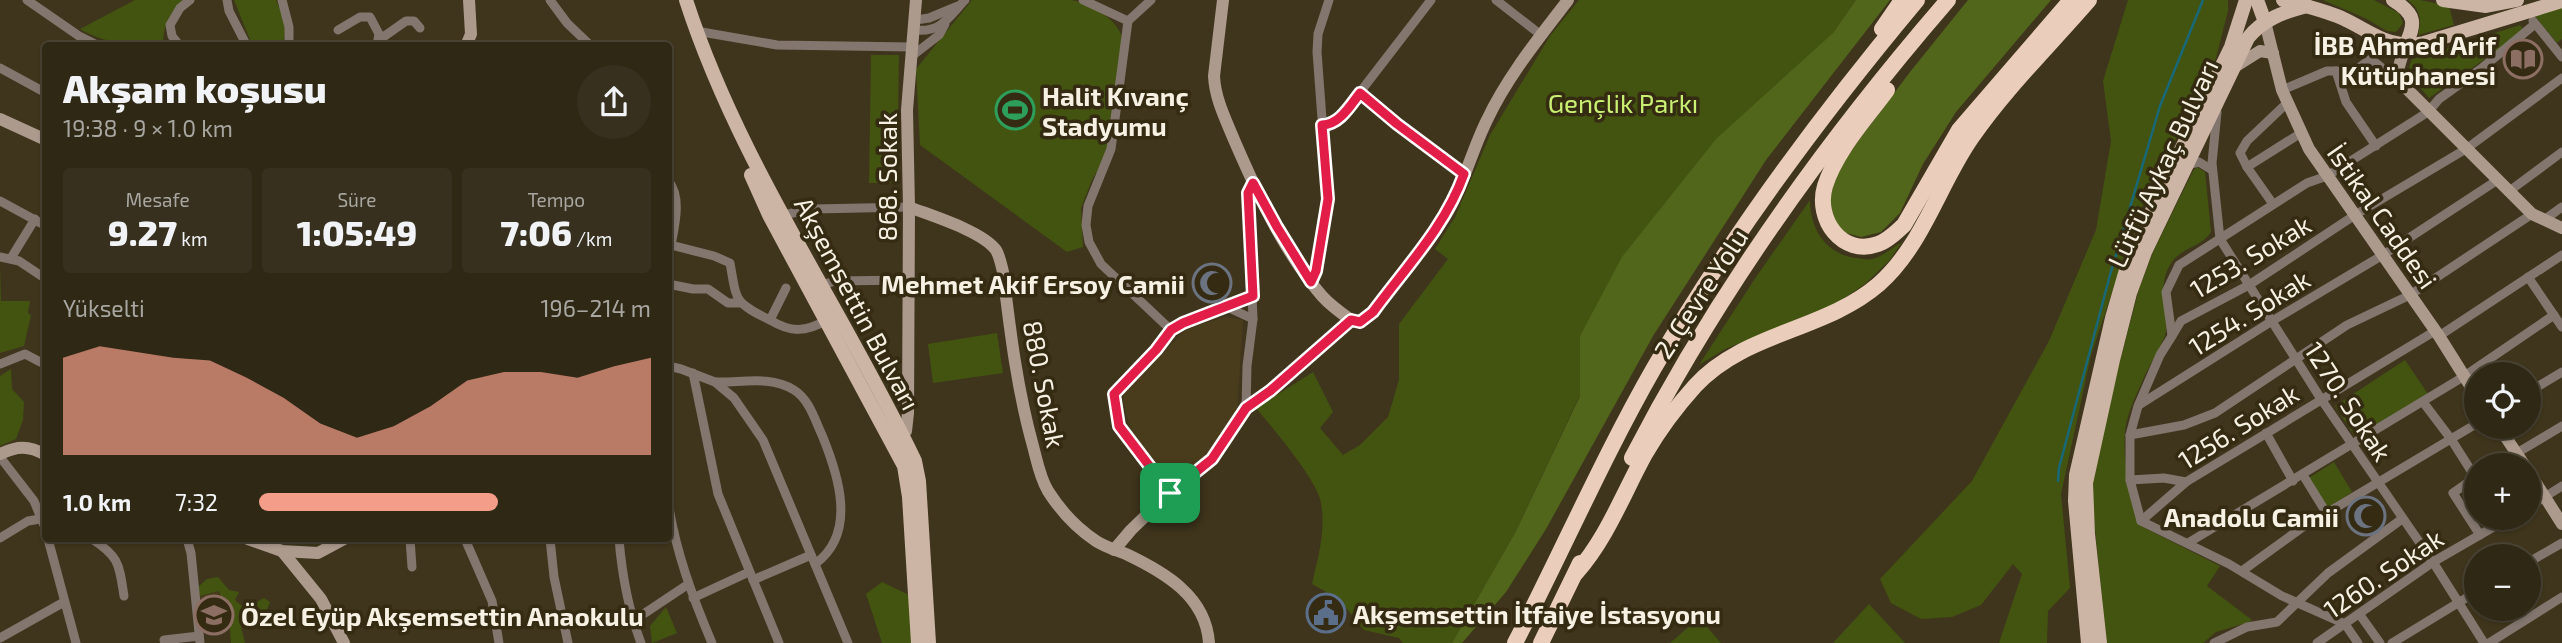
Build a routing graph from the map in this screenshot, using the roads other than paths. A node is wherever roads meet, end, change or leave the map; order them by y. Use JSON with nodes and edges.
{"nodes":[{"id":1,"x":27,"y":0,"type":"edge"},
{"id":2,"x":190,"y":0,"type":"edge"},
{"id":3,"x":227,"y":0,"type":"edge"},
{"id":4,"x":282,"y":0,"type":"edge"},
{"id":5,"x":469,"y":0,"type":"edge"},
{"id":6,"x":550,"y":0,"type":"edge"},
{"id":7,"x":676,"y":0,"type":"edge"},
{"id":8,"x":687,"y":0,"type":"edge"},
{"id":9,"x":916,"y":0,"type":"edge"},
{"id":10,"x":1083,"y":0,"type":"edge"},
{"id":11,"x":1151,"y":0,"type":"edge"},
{"id":12,"x":1223,"y":0,"type":"edge"},
{"id":13,"x":1329,"y":0,"type":"edge"},
{"id":14,"x":1431,"y":0,"type":"edge"},
{"id":15,"x":1496,"y":0,"type":"edge"},
{"id":16,"x":1568,"y":0,"type":"edge"},
{"id":17,"x":1902,"y":0,"type":"edge"},
{"id":18,"x":1917,"y":0,"type":"edge"},
{"id":19,"x":1948,"y":0,"type":"edge"},
{"id":20,"x":2071,"y":0,"type":"edge"},
{"id":21,"x":2089,"y":0,"type":"edge"},
{"id":22,"x":2246,"y":0,"type":"edge"},
{"id":23,"x":2257,"y":0,"type":"edge"},
{"id":24,"x":2283,"y":0,"type":"edge"},
{"id":25,"x":2393,"y":0,"type":"edge"},
{"id":26,"x":2443,"y":0,"type":"edge"},
{"id":27,"x":2562,"y":1,"type":"edge"},
{"id":28,"x":962,"y":3,"type":"edge"},
{"id":29,"x":2307,"y":6,"type":"junction"},
{"id":30,"x":2526,"y":12,"type":"edge"},
{"id":31,"x":1128,"y":21,"type":"junction"},
{"id":32,"x":2265,"y":22,"type":"junction"},
{"id":33,"x":945,"y":24,"type":"junction"},
{"id":34,"x":915,"y":25,"type":"junction"},
{"id":35,"x":420,"y":28,"type":"dead end"},
{"id":36,"x":338,"y":30,"type":"dead end"},
{"id":37,"x":696,"y":31,"type":"junction"},
{"id":38,"x":1541,"y":35,"type":"junction"},
{"id":39,"x":91,"y":42,"type":"edge"},
{"id":40,"x":177,"y":42,"type":"edge"},
{"id":41,"x":245,"y":42,"type":"edge"},
{"id":42,"x":289,"y":42,"type":"edge"},
{"id":43,"x":378,"y":42,"type":"edge"},
{"id":44,"x":379,"y":42,"type":"edge"},
{"id":45,"x":470,"y":42,"type":"edge"},
{"id":46,"x":587,"y":42,"type":"edge"},
{"id":47,"x":2404,"y":46,"type":"junction"},
{"id":48,"x":1908,"y":47,"type":"junction"},
{"id":49,"x":912,"y":52,"type":"junction"},
{"id":50,"x":2273,"y":53,"type":"junction"},
{"id":51,"x":2562,"y":57,"type":"edge"},
{"id":52,"x":0,"y":68,"type":"edge"},
{"id":53,"x":2233,"y":68,"type":"junction"},
{"id":54,"x":2336,"y":71,"type":"junction"},
{"id":55,"x":2562,"y":79,"type":"edge"},
{"id":56,"x":2403,"y":85,"type":"junction"},
{"id":57,"x":1848,"y":86,"type":"junction"},
{"id":58,"x":2282,"y":90,"type":"junction"},
{"id":59,"x":42,"y":91,"type":"edge"},
{"id":60,"x":1360,"y":93,"type":"junction"},
{"id":61,"x":2219,"y":97,"type":"junction"},
{"id":62,"x":2287,"y":103,"type":"junction"},
{"id":63,"x":2428,"y":112,"type":"junction"},
{"id":64,"x":0,"y":119,"type":"edge"},
{"id":65,"x":1322,"y":125,"type":"junction"},
{"id":66,"x":2301,"y":133,"type":"junction"},
{"id":67,"x":42,"y":139,"type":"edge"},
{"id":68,"x":2376,"y":146,"type":"junction"},
{"id":69,"x":2466,"y":149,"type":"junction"},
{"id":70,"x":2562,"y":152,"type":"edge"},
{"id":71,"x":2186,"y":165,"type":"junction"},
{"id":72,"x":2247,"y":167,"type":"junction"},
{"id":73,"x":2212,"y":170,"type":"junction"},
{"id":74,"x":1464,"y":174,"type":"junction"},
{"id":75,"x":2327,"y":176,"type":"junction"},
{"id":76,"x":2496,"y":181,"type":"junction"},
{"id":77,"x":1253,"y":183,"type":"junction"},
{"id":78,"x":672,"y":185,"type":"edge"},
{"id":79,"x":2508,"y":192,"type":"junction"},
{"id":80,"x":0,"y":201,"type":"edge"},
{"id":81,"x":2273,"y":204,"type":"junction"},
{"id":82,"x":909,"y":207,"type":"junction"},
{"id":83,"x":2562,"y":207,"type":"edge"},
{"id":84,"x":2532,"y":214,"type":"junction"},
{"id":85,"x":782,"y":215,"type":"junction"},
{"id":86,"x":2355,"y":215,"type":"junction"},
{"id":87,"x":35,"y":219,"type":"junction"},
{"id":88,"x":2544,"y":220,"type":"junction"},
{"id":89,"x":42,"y":223,"type":"edge"},
{"id":90,"x":2562,"y":228,"type":"edge"},
{"id":91,"x":672,"y":232,"type":"edge"},
{"id":92,"x":2220,"y":239,"type":"junction"},
{"id":93,"x":672,"y":246,"type":"edge"},
{"id":94,"x":2562,"y":255,"type":"edge"},
{"id":95,"x":2384,"y":256,"type":"junction"},
{"id":96,"x":0,"y":257,"type":"edge"},
{"id":97,"x":12,"y":258,"type":"junction"},
{"id":98,"x":42,"y":277,"type":"edge"},
{"id":99,"x":2528,"y":277,"type":"junction"},
{"id":100,"x":909,"y":280,"type":"junction"},
{"id":101,"x":1311,"y":282,"type":"junction"},
{"id":102,"x":672,"y":285,"type":"edge"},
{"id":103,"x":822,"y":285,"type":"junction"},
{"id":104,"x":2249,"y":285,"type":"junction"},
{"id":105,"x":786,"y":288,"type":"dead end"},
{"id":106,"x":2410,"y":295,"type":"junction"},
{"id":107,"x":1253,"y":296,"type":"junction"},
{"id":108,"x":740,"y":303,"type":"junction"},
{"id":109,"x":1227,"y":307,"type":"junction"},
{"id":110,"x":2554,"y":315,"type":"junction"},
{"id":111,"x":1253,"y":319,"type":"junction"},
{"id":112,"x":770,"y":320,"type":"junction"},
{"id":113,"x":827,"y":320,"type":"junction"},
{"id":114,"x":1351,"y":320,"type":"junction"},
{"id":115,"x":2272,"y":321,"type":"junction"},
{"id":116,"x":2562,"y":327,"type":"edge"},
{"id":117,"x":1171,"y":330,"type":"junction"},
{"id":118,"x":2437,"y":333,"type":"junction"},
{"id":119,"x":2172,"y":336,"type":"junction"},
{"id":120,"x":2296,"y":359,"type":"junction"},
{"id":121,"x":42,"y":363,"type":"edge"},
{"id":122,"x":0,"y":364,"type":"edge"},
{"id":123,"x":672,"y":367,"type":"edge"},
{"id":124,"x":2562,"y":372,"type":"edge"},
{"id":125,"x":692,"y":373,"type":"junction"},
{"id":126,"x":2463,"y":377,"type":"junction"},
{"id":127,"x":715,"y":382,"type":"junction"},
{"id":128,"x":2541,"y":385,"type":"edge"},
{"id":129,"x":2321,"y":399,"type":"junction"},
{"id":130,"x":2423,"y":402,"type":"junction"},
{"id":131,"x":2138,"y":406,"type":"junction"},
{"id":132,"x":1246,"y":408,"type":"junction"},
{"id":133,"x":2562,"y":426,"type":"edge"},
{"id":134,"x":2464,"y":431,"type":"edge"},
{"id":135,"x":2266,"y":433,"type":"junction"},
{"id":136,"x":2130,"y":435,"type":"junction"},
{"id":137,"x":897,"y":439,"type":"junction"},
{"id":138,"x":2451,"y":439,"type":"junction"},
{"id":139,"x":2507,"y":439,"type":"edge"},
{"id":140,"x":2352,"y":445,"type":"junction"},
{"id":141,"x":42,"y":453,"type":"edge"},
{"id":142,"x":2516,"y":453,"type":"joint"},
{"id":143,"x":0,"y":455,"type":"edge"},
{"id":144,"x":2464,"y":459,"type":"edge"},
{"id":145,"x":909,"y":464,"type":"junction"},
{"id":146,"x":2302,"y":475,"type":"junction"},
{"id":147,"x":2130,"y":480,"type":"junction"},
{"id":148,"x":2293,"y":481,"type":"junction"},
{"id":149,"x":2186,"y":482,"type":"junction"},
{"id":150,"x":2377,"y":482,"type":"junction"},
{"id":151,"x":2464,"y":485,"type":"edge"},
{"id":152,"x":2562,"y":486,"type":"edge"},
{"id":153,"x":1170,"y":493,"type":"junction"},
{"id":154,"x":2541,"y":493,"type":"edge"},
{"id":155,"x":2544,"y":498,"type":"junction"},
{"id":156,"x":2541,"y":500,"type":"edge"},
{"id":157,"x":2464,"y":510,"type":"edge"},
{"id":158,"x":2327,"y":514,"type":"junction"},
{"id":159,"x":42,"y":516,"type":"edge"},
{"id":160,"x":42,"y":518,"type":"edge"},
{"id":161,"x":2402,"y":519,"type":"junction"},
{"id":162,"x":2141,"y":521,"type":"junction"},
{"id":163,"x":2562,"y":524,"type":"edge"},
{"id":164,"x":672,"y":527,"type":"edge"},
{"id":165,"x":2477,"y":530,"type":"edge"},
{"id":166,"x":2489,"y":530,"type":"edge"},
{"id":167,"x":2480,"y":535,"type":"junction"},
{"id":168,"x":0,"y":538,"type":"edge"},
{"id":169,"x":49,"y":542,"type":"edge"},
{"id":170,"x":96,"y":542,"type":"edge"},
{"id":171,"x":188,"y":542,"type":"edge"},
{"id":172,"x":256,"y":542,"type":"edge"},
{"id":173,"x":338,"y":542,"type":"edge"},
{"id":174,"x":410,"y":542,"type":"edge"},
{"id":175,"x":466,"y":542,"type":"edge"},
{"id":176,"x":550,"y":542,"type":"edge"},
{"id":177,"x":619,"y":542,"type":"edge"},
{"id":178,"x":2189,"y":543,"type":"junction"},
{"id":179,"x":2562,"y":543,"type":"edge"},
{"id":180,"x":1114,"y":550,"type":"junction"},
{"id":181,"x":282,"y":551,"type":"junction"},
{"id":182,"x":2541,"y":555,"type":"edge"},
{"id":183,"x":813,"y":559,"type":"junction"},
{"id":184,"x":2433,"y":562,"type":"junction"},
{"id":185,"x":412,"y":567,"type":"dead end"},
{"id":186,"x":2242,"y":571,"type":"junction"},
{"id":187,"x":1576,"y":572,"type":"junction"},
{"id":188,"x":751,"y":576,"type":"junction"},
{"id":189,"x":687,"y":585,"type":"junction"},
{"id":190,"x":124,"y":596,"type":"dead end"},
{"id":191,"x":2087,"y":597,"type":"junction"},
{"id":192,"x":2562,"y":597,"type":"edge"},
{"id":193,"x":693,"y":598,"type":"junction"},
{"id":194,"x":2464,"y":599,"type":"edge"},
{"id":195,"x":64,"y":601,"type":"junction"},
{"id":196,"x":2459,"y":602,"type":"junction"},
{"id":197,"x":2297,"y":603,"type":"junction"},
{"id":198,"x":2360,"y":615,"type":"junction"},
{"id":199,"x":633,"y":621,"type":"junction"},
{"id":200,"x":2346,"y":624,"type":"junction"},
{"id":201,"x":0,"y":638,"type":"edge"},
{"id":202,"x":200,"y":640,"type":"edge"},
{"id":203,"x":76,"y":643,"type":"edge"},
{"id":204,"x":164,"y":643,"type":"edge"},
{"id":205,"x":344,"y":643,"type":"edge"},
{"id":206,"x":499,"y":643,"type":"edge"},
{"id":207,"x":568,"y":643,"type":"edge"},
{"id":208,"x":641,"y":643,"type":"edge"},
{"id":209,"x":712,"y":643,"type":"edge"},
{"id":210,"x":779,"y":643,"type":"edge"},
{"id":211,"x":848,"y":643,"type":"edge"},
{"id":212,"x":918,"y":643,"type":"edge"},
{"id":213,"x":929,"y":643,"type":"edge"},
{"id":214,"x":1209,"y":643,"type":"edge"},
{"id":215,"x":1515,"y":643,"type":"edge"},
{"id":216,"x":1541,"y":643,"type":"edge"},
{"id":217,"x":2088,"y":643,"type":"edge"},
{"id":218,"x":2100,"y":643,"type":"edge"},
{"id":219,"x":2214,"y":643,"type":"edge"},
{"id":220,"x":2317,"y":643,"type":"edge"},
{"id":221,"x":2358,"y":643,"type":"edge"},
{"id":222,"x":2380,"y":643,"type":"edge"},
{"id":223,"x":2392,"y":643,"type":"edge"},
{"id":224,"x":2487,"y":643,"type":"edge"}],
"edges":[{"from":1,"to":39,"type":"street"},
{"from":2,"to":40,"type":"street"},
{"from":3,"to":41,"type":"street"},
{"from":4,"to":42,"type":"street"},
{"from":5,"to":45,"type":"street"},
{"from":6,"to":46,"type":"street"},
{"from":7,"to":113,"type":"main road","name":"Akşemsettin Bulvarı"},
{"from":8,"to":37,"type":"main road","name":"Akşemsettin Bulvarı"},
{"from":9,"to":34,"type":"street","name":"868. Sokak"},
{"from":10,"to":31,"type":"street"},
{"from":11,"to":31,"type":"street"},
{"from":12,"to":77,"type":"street"},
{"from":13,"to":65,"type":"street"},
{"from":14,"to":60,"type":"street"},
{"from":15,"to":38,"type":"street"},
{"from":16,"to":38,"type":"street"},
{"from":17,"to":57,"type":"highway"},
{"from":18,"to":57,"type":"highway","name":"2. Çevre Yolu"},
{"from":19,"to":48,"type":"highway","name":"2. Çevre Yolu"},
{"from":20,"to":48,"type":"highway"},
{"from":21,"to":187,"type":"highway"},
{"from":22,"to":191,"type":"main road","name":"Lütfü Aykaç Bulvarı"},
{"from":23,"to":32,"type":"main road"},
{"from":24,"to":29,"type":"main road"},
{"from":25,"to":47,"type":"main road"},
{"from":26,"to":30,"type":"main road"},
{"from":27,"to":30,"type":"main road"},
{"from":28,"to":33,"type":"street"},
{"from":28,"to":34,"type":"street"},
{"from":29,"to":32,"type":"main road","name":"Lütfü Aykaç Bulvarı"},
{"from":29,"to":47,"type":"main road"},
{"from":30,"to":47,"type":"main road"},
{"from":30,"to":51,"type":"street"},
{"from":30,"to":63,"type":"street"},
{"from":31,"to":117,"type":"street"},
{"from":32,"to":50,"type":"street","name":"İstikal Caddesi"},
{"from":32,"to":53,"type":"main road","name":"Lütfü Aykaç Bulvarı"},
{"from":33,"to":34,"type":"street"},
{"from":33,"to":49,"type":"street"},
{"from":34,"to":49,"type":"street","name":"868. Sokak"},
{"from":35,"to":44,"type":"street"},
{"from":36,"to":43,"type":"street"},
{"from":37,"to":49,"type":"street"},
{"from":37,"to":85,"type":"main road","name":"Akşemsettin Bulvarı"},
{"from":38,"to":74,"type":"street"},
{"from":47,"to":56,"type":"street"},
{"from":48,"to":187,"type":"highway","name":"2. Çevre Yolu"},
{"from":49,"to":82,"type":"street","name":"868. Sokak"},
{"from":50,"to":53,"type":"street"},
{"from":50,"to":58,"type":"street","name":"İstikal Caddesi"},
{"from":52,"to":59,"type":"street"},
{"from":53,"to":61,"type":"main road","name":"Lütfü Aykaç Bulvarı"},
{"from":54,"to":56,"type":"street"},
{"from":54,"to":58,"type":"street"},
{"from":54,"to":68,"type":"street"},
{"from":55,"to":69,"type":"street","name":"1253. Sokak"},
{"from":56,"to":63,"type":"street"},
{"from":57,"to":215,"type":"highway","name":"2. Çevre Yolu"},
{"from":58,"to":62,"type":"street","name":"İstikal Caddesi"},
{"from":60,"to":65,"type":"street"},
{"from":60,"to":74,"type":"street"},
{"from":61,"to":71,"type":"main road","name":"Lütfü Aykaç Bulvarı"},
{"from":61,"to":73,"type":"street","name":"1270. Sokak"},
{"from":62,"to":66,"type":"street","name":"İstikal Caddesi"},
{"from":62,"to":72,"type":"street"},
{"from":63,"to":68,"type":"street"},
{"from":63,"to":69,"type":"street"},
{"from":64,"to":67,"type":"street"},
{"from":65,"to":101,"type":"street"},
{"from":66,"to":72,"type":"street"},
{"from":66,"to":75,"type":"street","name":"İstikal Caddesi"},
{"from":68,"to":75,"type":"street"},
{"from":69,"to":76,"type":"street"},
{"from":69,"to":86,"type":"street","name":"1253. Sokak"},
{"from":70,"to":79,"type":"street"},
{"from":71,"to":73,"type":"street"},
{"from":71,"to":191,"type":"main road","name":"Lütfü Aykaç Bulvarı"},
{"from":72,"to":81,"type":"street"},
{"from":73,"to":92,"type":"street","name":"1270. Sokak"},
{"from":74,"to":114,"type":"street"},
{"from":75,"to":81,"type":"street"},
{"from":75,"to":86,"type":"street","name":"İstikal Caddesi"},
{"from":76,"to":79,"type":"street"},
{"from":76,"to":95,"type":"street","name":"1254. Sokak"},
{"from":77,"to":101,"type":"street"},
{"from":77,"to":107,"type":"street"},
{"from":78,"to":91,"type":"street"},
{"from":79,"to":84,"type":"street"},
{"from":80,"to":87,"type":"street"},
{"from":81,"to":92,"type":"street"},
{"from":82,"to":85,"type":"street"},
{"from":82,"to":100,"type":"street","name":"868. Sokak"},
{"from":82,"to":180,"type":"street","name":"880. Sokak"},
{"from":83,"to":88,"type":"street"},
{"from":84,"to":88,"type":"street"},
{"from":84,"to":106,"type":"street"},
{"from":85,"to":103,"type":"main road","name":"Akşemsettin Bulvarı"},
{"from":86,"to":95,"type":"street","name":"İstikal Caddesi"},
{"from":86,"to":104,"type":"street","name":"1253. Sokak"},
{"from":87,"to":89,"type":"street"},
{"from":87,"to":97,"type":"street"},
{"from":88,"to":90,"type":"street"},
{"from":92,"to":104,"type":"street","name":"1270. Sokak"},
{"from":92,"to":119,"type":"street"},
{"from":93,"to":108,"type":"street"},
{"from":94,"to":99,"type":"street","name":"1256. Sokak"},
{"from":95,"to":106,"type":"street","name":"İstikal Caddesi"},
{"from":95,"to":115,"type":"street","name":"1254. Sokak"},
{"from":96,"to":97,"type":"street"},
{"from":97,"to":98,"type":"street"},
{"from":99,"to":110,"type":"street"},
{"from":99,"to":118,"type":"street","name":"1256. Sokak"},
{"from":100,"to":103,"type":"street"},
{"from":100,"to":137,"type":"street","name":"868. Sokak"},
{"from":101,"to":114,"type":"street"},
{"from":102,"to":108,"type":"street"},
{"from":103,"to":137,"type":"main road","name":"Akşemsettin Bulvarı"},
{"from":104,"to":115,"type":"street","name":"1270. Sokak"},
{"from":104,"to":119,"type":"street","name":"1253. Sokak"},
{"from":105,"to":112,"type":"street"},
{"from":106,"to":118,"type":"street","name":"İstikal Caddesi"},
{"from":106,"to":120,"type":"street"},
{"from":107,"to":109,"type":"street"},
{"from":107,"to":111,"type":"street"},
{"from":108,"to":112,"type":"street"},
{"from":109,"to":111,"type":"street"},
{"from":109,"to":117,"type":"street"},
{"from":110,"to":116,"type":"street"},
{"from":110,"to":126,"type":"street"},
{"from":111,"to":132,"type":"street"},
{"from":112,"to":113,"type":"street"},
{"from":113,"to":137,"type":"main road","name":"Akşemsettin Bulvarı"},
{"from":114,"to":132,"type":"street"},
{"from":115,"to":120,"type":"street","name":"1270. Sokak"},
{"from":115,"to":131,"type":"street","name":"1254. Sokak"},
{"from":117,"to":153,"type":"street"},
{"from":118,"to":126,"type":"street","name":"İstikal Caddesi"},
{"from":118,"to":129,"type":"street","name":"1256. Sokak"},
{"from":119,"to":131,"type":"street","name":"1253. Sokak"},
{"from":120,"to":129,"type":"street","name":"1270. Sokak"},
{"from":120,"to":136,"type":"street"},
{"from":121,"to":122,"type":"street"},
{"from":123,"to":125,"type":"street"},
{"from":124,"to":128,"type":"street"},
{"from":125,"to":127,"type":"street"},
{"from":125,"to":188,"type":"street"},
{"from":126,"to":130,"type":"street"},
{"from":127,"to":183,"type":"street"},
{"from":127,"to":183,"type":"street"},
{"from":129,"to":135,"type":"street","name":"1256. Sokak"},
{"from":129,"to":140,"type":"street","name":"1270. Sokak"},
{"from":130,"to":138,"type":"street"},
{"from":130,"to":140,"type":"street"},
{"from":131,"to":136,"type":"street","name":"1253. Sokak"},
{"from":132,"to":153,"type":"street"},
{"from":133,"to":142,"type":"street"},
{"from":134,"to":138,"type":"street"},
{"from":135,"to":148,"type":"street"},
{"from":135,"to":149,"type":"street","name":"1256. Sokak"},
{"from":136,"to":147,"type":"street","name":"1253. Sokak"},
{"from":137,"to":145,"type":"main road","name":"Akşemsettin Bulvarı"},
{"from":138,"to":144,"type":"street"},
{"from":138,"to":150,"type":"street"},
{"from":139,"to":142,"type":"street"},
{"from":140,"to":146,"type":"street"},
{"from":140,"to":150,"type":"street","name":"1270. Sokak"},
{"from":141,"to":143,"type":"street"},
{"from":143,"to":159,"type":"street"},
{"from":145,"to":212,"type":"main road","name":"Akşemsettin Bulvarı"},
{"from":145,"to":213,"type":"main road","name":"Akşemsettin Bulvarı"},
{"from":146,"to":148,"type":"street"},
{"from":146,"to":158,"type":"street"},
{"from":147,"to":149,"type":"street"},
{"from":147,"to":162,"type":"street","name":"1253. Sokak"},
{"from":148,"to":178,"type":"street"},
{"from":149,"to":162,"type":"street","name":"1256. Sokak"},
{"from":150,"to":158,"type":"street"},
{"from":150,"to":161,"type":"street","name":"1270. Sokak"},
{"from":151,"to":157,"type":"street"},
{"from":152,"to":155,"type":"street"},
{"from":153,"to":180,"type":"street"},
{"from":154,"to":155,"type":"street"},
{"from":155,"to":156,"type":"street"},
{"from":155,"to":163,"type":"street"},
{"from":158,"to":186,"type":"street"},
{"from":160,"to":168,"type":"street"},
{"from":161,"to":184,"type":"street","name":"1270. Sokak"},
{"from":161,"to":197,"type":"street"},
{"from":162,"to":178,"type":"street"},
{"from":164,"to":189,"type":"street"},
{"from":165,"to":167,"type":"street"},
{"from":166,"to":167,"type":"street","name":"1260. Sokak"},
{"from":167,"to":184,"type":"street","name":"1260. Sokak"},
{"from":169,"to":195,"type":"street"},
{"from":170,"to":190,"type":"street"},
{"from":171,"to":202,"type":"street"},
{"from":172,"to":181,"type":"street"},
{"from":173,"to":181,"type":"street"},
{"from":174,"to":185,"type":"street"},
{"from":175,"to":206,"type":"street"},
{"from":176,"to":207,"type":"street"},
{"from":177,"to":199,"type":"street"},
{"from":178,"to":186,"type":"street"},
{"from":179,"to":182,"type":"street"},
{"from":180,"to":214,"type":"street"},
{"from":181,"to":205,"type":"street"},
{"from":183,"to":188,"type":"street"},
{"from":183,"to":211,"type":"street"},
{"from":184,"to":196,"type":"street","name":"1270. Sokak"},
{"from":184,"to":198,"type":"street","name":"1260. Sokak"},
{"from":186,"to":197,"type":"street"},
{"from":187,"to":216,"type":"highway","name":"2. Çevre Yolu"},
{"from":188,"to":193,"type":"street"},
{"from":188,"to":210,"type":"street"},
{"from":189,"to":193,"type":"street"},
{"from":189,"to":199,"type":"street"},
{"from":191,"to":217,"type":"main road","name":"Lütfü Aykaç Bulvarı"},
{"from":191,"to":218,"type":"main road","name":"Lütfü Aykaç Bulvarı"},
{"from":192,"to":224,"type":"street"},
{"from":193,"to":209,"type":"street"},
{"from":194,"to":196,"type":"street"},
{"from":195,"to":201,"type":"street"},
{"from":195,"to":203,"type":"street"},
{"from":196,"to":223,"type":"street"},
{"from":196,"to":224,"type":"street","name":"1270. Sokak"},
{"from":197,"to":200,"type":"street"},
{"from":197,"to":219,"type":"street"},
{"from":198,"to":200,"type":"street","name":"1260. Sokak"},
{"from":198,"to":222,"type":"street"},
{"from":199,"to":208,"type":"street"},
{"from":200,"to":220,"type":"street","name":"1260. Sokak"},
{"from":200,"to":221,"type":"street"},
{"from":202,"to":204,"type":"street"}]}
